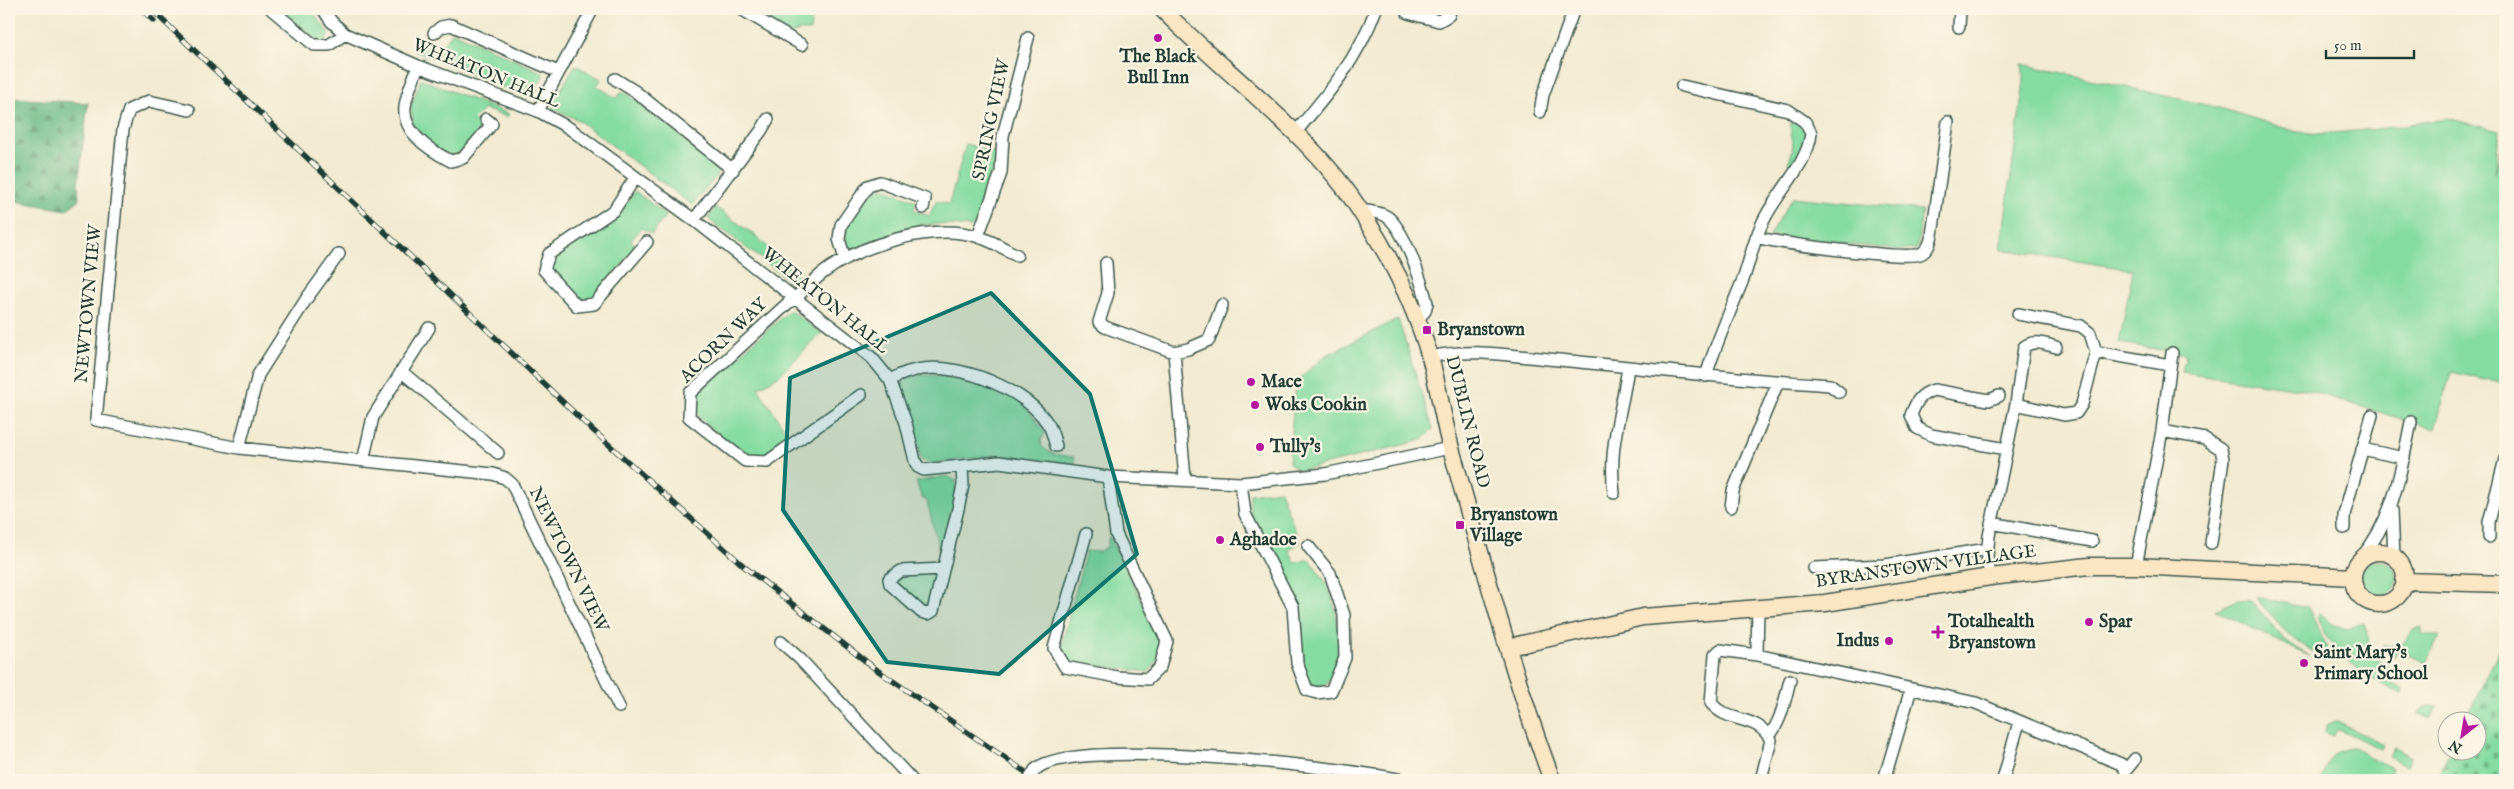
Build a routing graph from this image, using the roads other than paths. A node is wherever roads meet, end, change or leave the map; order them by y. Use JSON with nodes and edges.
{"nodes":[{"id":1,"x":271,"y":9,"type":"edge"},
{"id":2,"x":323,"y":9,"type":"edge"},
{"id":3,"x":593,"y":9,"type":"edge"},
{"id":4,"x":741,"y":9,"type":"edge"},
{"id":5,"x":1162,"y":9,"type":"edge"},
{"id":6,"x":1376,"y":9,"type":"edge"},
{"id":7,"x":1408,"y":9,"type":"edge"},
{"id":8,"x":1450,"y":9,"type":"edge"},
{"id":9,"x":1574,"y":9,"type":"edge"},
{"id":10,"x":1960,"y":9,"type":"edge"},
{"id":11,"x":1959,"y":27,"type":"dead end"},
{"id":12,"x":434,"y":33,"type":"dead end"},
{"id":13,"x":345,"y":34,"type":"junction"},
{"id":14,"x":1028,"y":38,"type":"dead end"},
{"id":15,"x":802,"y":45,"type":"dead end"},
{"id":16,"x":418,"y":66,"type":"junction"},
{"id":17,"x":558,"y":72,"type":"junction"},
{"id":18,"x":615,"y":79,"type":"dead end"},
{"id":19,"x":1682,"y":86,"type":"dead end"},
{"id":20,"x":189,"y":110,"type":"dead end"},
{"id":21,"x":538,"y":111,"type":"junction"},
{"id":22,"x":1540,"y":112,"type":"dead end"},
{"id":23,"x":486,"y":119,"type":"dead end"},
{"id":24,"x":768,"y":119,"type":"dead end"},
{"id":25,"x":1948,"y":122,"type":"dead end"},
{"id":26,"x":1294,"y":134,"type":"junction"},
{"id":27,"x":733,"y":170,"type":"junction"},
{"id":28,"x":635,"y":178,"type":"junction"},
{"id":29,"x":923,"y":208,"type":"dead end"},
{"id":30,"x":694,"y":220,"type":"junction"},
{"id":31,"x":978,"y":236,"type":"junction"},
{"id":32,"x":1756,"y":237,"type":"junction"},
{"id":33,"x":648,"y":242,"type":"dead end"},
{"id":34,"x":339,"y":254,"type":"dead end"},
{"id":35,"x":1017,"y":255,"type":"dead end"},
{"id":36,"x":845,"y":259,"type":"junction"},
{"id":37,"x":1106,"y":263,"type":"dead end"},
{"id":38,"x":795,"y":299,"type":"junction"},
{"id":39,"x":1222,"y":305,"type":"dead end"},
{"id":40,"x":2018,"y":314,"type":"dead end"},
{"id":41,"x":429,"y":328,"type":"dead end"},
{"id":42,"x":2056,"y":347,"type":"dead end"},
{"id":43,"x":1174,"y":352,"type":"junction"},
{"id":44,"x":2096,"y":352,"type":"junction"},
{"id":45,"x":2172,"y":353,"type":"dead end"},
{"id":46,"x":1430,"y":357,"type":"junction"},
{"id":47,"x":2170,"y":365,"type":"junction"},
{"id":48,"x":1628,"y":367,"type":"junction"},
{"id":49,"x":401,"y":371,"type":"junction"},
{"id":50,"x":1706,"y":376,"type":"junction"},
{"id":51,"x":890,"y":380,"type":"junction"},
{"id":52,"x":1778,"y":382,"type":"junction"},
{"id":53,"x":1839,"y":392,"type":"dead end"},
{"id":54,"x":861,"y":395,"type":"dead end"},
{"id":55,"x":1999,"y":396,"type":"dead end"},
{"id":56,"x":2016,"y":404,"type":"junction"},
{"id":57,"x":2372,"y":416,"type":"dead end"},
{"id":58,"x":2411,"y":422,"type":"dead end"},
{"id":59,"x":2162,"y":431,"type":"junction"},
{"id":60,"x":1056,"y":446,"type":"dead end"},
{"id":61,"x":239,"y":448,"type":"junction"},
{"id":62,"x":1450,"y":448,"type":"junction"},
{"id":63,"x":2006,"y":448,"type":"junction"},
{"id":64,"x":2362,"y":449,"type":"junction"},
{"id":65,"x":498,"y":453,"type":"dead end"},
{"id":66,"x":2404,"y":458,"type":"junction"},
{"id":67,"x":363,"y":460,"type":"junction"},
{"id":68,"x":2505,"y":463,"type":"edge"},
{"id":69,"x":962,"y":468,"type":"junction"},
{"id":70,"x":1108,"y":477,"type":"junction"},
{"id":71,"x":1184,"y":480,"type":"junction"},
{"id":72,"x":1241,"y":483,"type":"junction"},
{"id":73,"x":1614,"y":493,"type":"dead end"},
{"id":74,"x":2392,"y":506,"type":"junction"},
{"id":75,"x":1731,"y":507,"type":"dead end"},
{"id":76,"x":1992,"y":523,"type":"junction"},
{"id":77,"x":2344,"y":528,"type":"dead end"},
{"id":78,"x":1086,"y":534,"type":"dead end"},
{"id":79,"x":2489,"y":537,"type":"dead end"},
{"id":80,"x":2092,"y":541,"type":"dead end"},
{"id":81,"x":2211,"y":543,"type":"dead end"},
{"id":82,"x":1308,"y":546,"type":"dead end"},
{"id":83,"x":1988,"y":549,"type":"junction"},
{"id":84,"x":2394,"y":557,"type":"junction"},
{"id":85,"x":2361,"y":558,"type":"junction"},
{"id":86,"x":2136,"y":566,"type":"junction"},
{"id":87,"x":1814,"y":568,"type":"dead end"},
{"id":88,"x":943,"y":569,"type":"junction"},
{"id":89,"x":1990,"y":577,"type":"junction"},
{"id":90,"x":2353,"y":577,"type":"junction"},
{"id":91,"x":2404,"y":581,"type":"junction"},
{"id":92,"x":2505,"y":584,"type":"edge"},
{"id":93,"x":1758,"y":608,"type":"junction"},
{"id":94,"x":781,"y":642,"type":"dead end"},
{"id":95,"x":1509,"y":647,"type":"junction"},
{"id":96,"x":1757,"y":655,"type":"junction"},
{"id":97,"x":1790,"y":680,"type":"dead end"},
{"id":98,"x":1911,"y":689,"type":"junction"},
{"id":99,"x":619,"y":707,"type":"dead end"},
{"id":100,"x":2019,"y":722,"type":"junction"},
{"id":101,"x":1769,"y":736,"type":"junction"},
{"id":102,"x":2135,"y":759,"type":"dead end"},
{"id":103,"x":2126,"y":775,"type":"edge"},
{"id":104,"x":912,"y":780,"type":"edge"},
{"id":105,"x":1029,"y":780,"type":"edge"},
{"id":106,"x":1402,"y":780,"type":"edge"},
{"id":107,"x":1552,"y":780,"type":"edge"},
{"id":108,"x":1761,"y":780,"type":"edge"},
{"id":109,"x":1884,"y":780,"type":"edge"},
{"id":110,"x":2003,"y":780,"type":"edge"}],
"edges":[{"from":1,"to":13,"type":"street"},
{"from":2,"to":13,"type":"street"},
{"from":3,"to":17,"type":"street"},
{"from":4,"to":15,"type":"street"},
{"from":5,"to":26,"type":"street","name":"DUBLIN ROAD"},
{"from":6,"to":26,"type":"street"},
{"from":7,"to":8,"type":"street"},
{"from":9,"to":22,"type":"street"},
{"from":10,"to":11,"type":"street"},
{"from":12,"to":17,"type":"street"},
{"from":13,"to":16,"type":"street","name":"WHEATON HALL"},
{"from":14,"to":31,"type":"street","name":"SPRING VIEW"},
{"from":16,"to":21,"type":"street","name":"WHEATON HALL"},
{"from":16,"to":23,"type":"street"},
{"from":17,"to":21,"type":"street"},
{"from":18,"to":27,"type":"street"},
{"from":19,"to":32,"type":"street"},
{"from":20,"to":61,"type":"street","name":"NEWTOWN VIEW"},
{"from":21,"to":28,"type":"street","name":"WHEATON HALL"},
{"from":24,"to":27,"type":"street"},
{"from":25,"to":32,"type":"street"},
{"from":26,"to":46,"type":"street","name":"DUBLIN ROAD"},
{"from":27,"to":30,"type":"street"},
{"from":28,"to":30,"type":"street","name":"WHEATON HALL"},
{"from":28,"to":33,"type":"street"},
{"from":29,"to":36,"type":"street"},
{"from":30,"to":38,"type":"street","name":"WHEATON HALL"},
{"from":31,"to":35,"type":"street"},
{"from":31,"to":36,"type":"street"},
{"from":32,"to":50,"type":"street"},
{"from":34,"to":61,"type":"street"},
{"from":36,"to":38,"type":"street"},
{"from":37,"to":43,"type":"street"},
{"from":38,"to":51,"type":"street","name":"WHEATON HALL"},
{"from":38,"to":54,"type":"street","name":"ACORN WAY"},
{"from":39,"to":43,"type":"street"},
{"from":40,"to":44,"type":"street"},
{"from":41,"to":49,"type":"street"},
{"from":42,"to":56,"type":"street"},
{"from":43,"to":71,"type":"street"},
{"from":44,"to":47,"type":"street"},
{"from":44,"to":56,"type":"street"},
{"from":45,"to":47,"type":"street"},
{"from":46,"to":48,"type":"street"},
{"from":46,"to":62,"type":"street","name":"DUBLIN ROAD"},
{"from":47,"to":59,"type":"street"},
{"from":48,"to":50,"type":"street"},
{"from":48,"to":73,"type":"street"},
{"from":49,"to":65,"type":"street"},
{"from":49,"to":67,"type":"street"},
{"from":50,"to":52,"type":"street"},
{"from":51,"to":60,"type":"street"},
{"from":51,"to":69,"type":"street","name":"WHEATON HALL"},
{"from":52,"to":53,"type":"street"},
{"from":52,"to":75,"type":"street"},
{"from":55,"to":63,"type":"street"},
{"from":56,"to":63,"type":"street"},
{"from":57,"to":64,"type":"street"},
{"from":58,"to":66,"type":"street"},
{"from":59,"to":81,"type":"street"},
{"from":59,"to":86,"type":"street"},
{"from":61,"to":67,"type":"street","name":"NEWTOWN VIEW"},
{"from":62,"to":72,"type":"street","name":"WHEATON HALL"},
{"from":62,"to":95,"type":"street","name":"DUBLIN ROAD"},
{"from":63,"to":76,"type":"street"},
{"from":64,"to":66,"type":"street"},
{"from":64,"to":77,"type":"street"},
{"from":66,"to":74,"type":"street"},
{"from":67,"to":99,"type":"street","name":"NEWTOWN VIEW"},
{"from":68,"to":79,"type":"street"},
{"from":69,"to":70,"type":"street","name":"WHEATON HALL"},
{"from":69,"to":88,"type":"street"},
{"from":70,"to":71,"type":"street","name":"WHEATON HALL"},
{"from":70,"to":78,"type":"street"},
{"from":71,"to":72,"type":"street","name":"WHEATON HALL"},
{"from":72,"to":82,"type":"street"},
{"from":74,"to":84,"type":"street"},
{"from":74,"to":85,"type":"street"},
{"from":76,"to":80,"type":"street"},
{"from":76,"to":83,"type":"street"},
{"from":83,"to":87,"type":"street"},
{"from":83,"to":89,"type":"street"},
{"from":84,"to":85,"type":"street"},
{"from":84,"to":91,"type":"street"},
{"from":85,"to":90,"type":"street"},
{"from":86,"to":89,"type":"street","name":"BYRANSTOWN VILLAGE"},
{"from":86,"to":90,"type":"street","name":"BYRANSTOWN VILLAGE"},
{"from":88,"to":88,"type":"street"},
{"from":89,"to":93,"type":"street","name":"BYRANSTOWN VILLAGE"},
{"from":90,"to":91,"type":"street"},
{"from":91,"to":92,"type":"street"},
{"from":93,"to":95,"type":"street","name":"BYRANSTOWN VILLAGE"},
{"from":93,"to":96,"type":"street"},
{"from":94,"to":104,"type":"street"},
{"from":95,"to":107,"type":"street","name":"DUBLIN ROAD"},
{"from":96,"to":98,"type":"street"},
{"from":96,"to":101,"type":"street"},
{"from":97,"to":101,"type":"street"},
{"from":98,"to":100,"type":"street"},
{"from":98,"to":109,"type":"street"},
{"from":100,"to":103,"type":"street"},
{"from":100,"to":110,"type":"street"},
{"from":101,"to":108,"type":"street"},
{"from":102,"to":103,"type":"street"},
{"from":105,"to":106,"type":"street","bridge":true}]}
